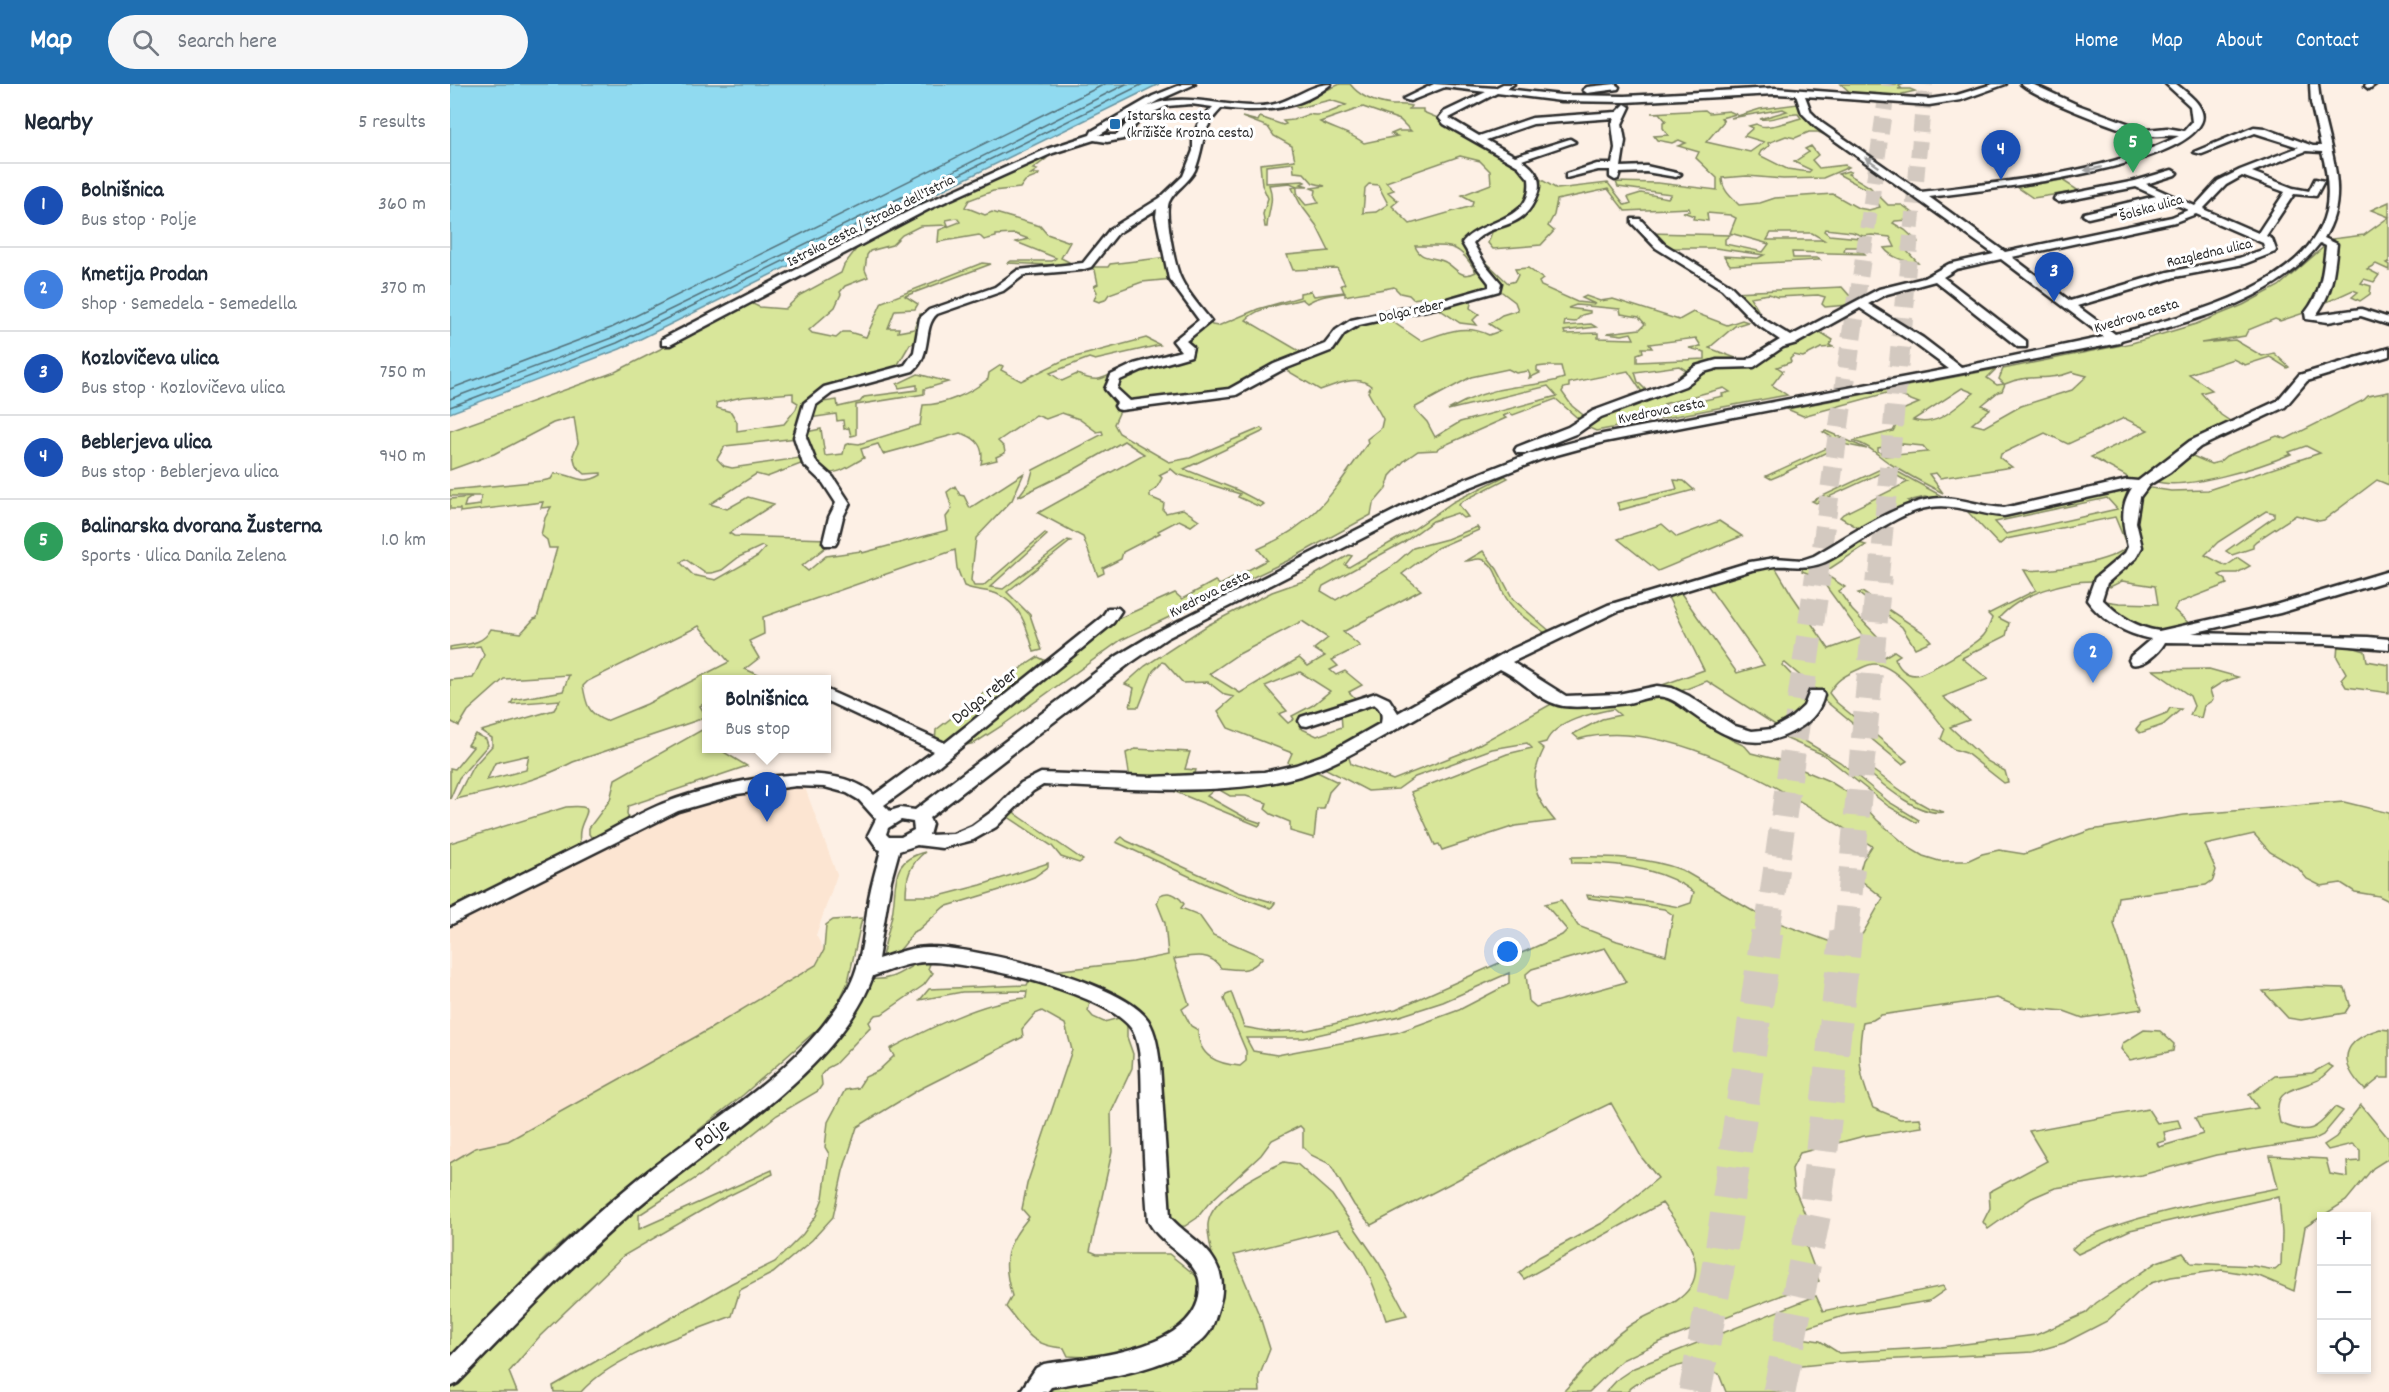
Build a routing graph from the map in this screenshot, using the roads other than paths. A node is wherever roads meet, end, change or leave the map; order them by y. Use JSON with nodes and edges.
{"nodes":[{"id":1,"x":1191,"y":84,"type":"edge"},
{"id":2,"x":1327,"y":84,"type":"edge"},
{"id":3,"x":1440,"y":84,"type":"edge"},
{"id":4,"x":1510,"y":84,"type":"edge"},
{"id":5,"x":1724,"y":84,"type":"edge"},
{"id":6,"x":2002,"y":84,"type":"edge"},
{"id":7,"x":2025,"y":84,"type":"edge"},
{"id":8,"x":2170,"y":84,"type":"edge"},
{"id":9,"x":2314,"y":84,"type":"edge"},
{"id":10,"x":1616,"y":87,"type":"dead end"},
{"id":11,"x":1496,"y":92,"type":"junction"},
{"id":12,"x":1799,"y":92,"type":"junction"},
{"id":13,"x":1696,"y":95,"type":"junction"},
{"id":14,"x":1561,"y":98,"type":"junction"},
{"id":15,"x":1407,"y":99,"type":"dead end"},
{"id":16,"x":1625,"y":99,"type":"junction"},
{"id":17,"x":1217,"y":104,"type":"junction"},
{"id":18,"x":1619,"y":115,"type":"junction"},
{"id":19,"x":1096,"y":134,"type":"junction"},
{"id":20,"x":2188,"y":135,"type":"junction"},
{"id":21,"x":1478,"y":140,"type":"junction"},
{"id":22,"x":1570,"y":142,"type":"dead end"},
{"id":23,"x":2311,"y":148,"type":"junction"},
{"id":24,"x":2327,"y":149,"type":"junction"},
{"id":25,"x":2199,"y":152,"type":"dead end"},
{"id":26,"x":1513,"y":160,"type":"junction"},
{"id":27,"x":1615,"y":171,"type":"junction"},
{"id":28,"x":2243,"y":172,"type":"junction"},
{"id":29,"x":2172,"y":173,"type":"dead end"},
{"id":30,"x":1676,"y":174,"type":"dead end"},
{"id":31,"x":1569,"y":176,"type":"dead end"},
{"id":32,"x":2319,"y":181,"type":"dead end"},
{"id":33,"x":2137,"y":184,"type":"junction"},
{"id":34,"x":2291,"y":191,"type":"junction"},
{"id":35,"x":1921,"y":195,"type":"junction"},
{"id":36,"x":2166,"y":197,"type":"junction"},
{"id":37,"x":2059,"y":198,"type":"dead end"},
{"id":38,"x":1164,"y":200,"type":"junction"},
{"id":39,"x":2196,"y":210,"type":"junction"},
{"id":40,"x":2088,"y":215,"type":"dead end"},
{"id":41,"x":1636,"y":221,"type":"dead end"},
{"id":42,"x":2263,"y":234,"type":"dead end"},
{"id":43,"x":2318,"y":239,"type":"junction"},
{"id":44,"x":2003,"y":255,"type":"junction"},
{"id":45,"x":1937,"y":277,"type":"junction"},
{"id":46,"x":1859,"y":303,"type":"junction"},
{"id":47,"x":2067,"y":305,"type":"junction"},
{"id":48,"x":2389,"y":322,"type":"edge"},
{"id":49,"x":1790,"y":340,"type":"junction"},
{"id":50,"x":2115,"y":340,"type":"junction"},
{"id":51,"x":666,"y":342,"type":"dead end"},
{"id":52,"x":2022,"y":344,"type":"dead end"},
{"id":53,"x":2389,"y":352,"type":"edge"},
{"id":54,"x":1959,"y":371,"type":"junction"},
{"id":55,"x":1513,"y":464,"type":"junction"},
{"id":56,"x":2142,"y":485,"type":"junction"},
{"id":57,"x":830,"y":542,"type":"dead end"},
{"id":58,"x":2389,"y":574,"type":"edge"},
{"id":59,"x":1113,"y":611,"type":"dead end"},
{"id":60,"x":2159,"y":636,"type":"junction"},
{"id":61,"x":2389,"y":644,"type":"edge"},
{"id":62,"x":2137,"y":660,"type":"dead end"},
{"id":63,"x":1499,"y":663,"type":"junction"},
{"id":64,"x":1816,"y":695,"type":"dead end"},
{"id":65,"x":831,"y":697,"type":"edge"},
{"id":66,"x":1307,"y":721,"type":"dead end"},
{"id":67,"x":1389,"y":724,"type":"junction"},
{"id":68,"x":946,"y":750,"type":"junction"},
{"id":69,"x":874,"y":803,"type":"junction"},
{"id":70,"x":919,"y":816,"type":"junction"},
{"id":71,"x":887,"y":819,"type":"junction"},
{"id":72,"x":916,"y":838,"type":"junction"},
{"id":73,"x":891,"y":846,"type":"junction"},
{"id":74,"x":450,"y":918,"type":"edge"},
{"id":75,"x":865,"y":971,"type":"junction"},
{"id":76,"x":450,"y":1375,"type":"edge"},
{"id":77,"x":1032,"y":1392,"type":"edge"}],
"edges":[{"from":1,"to":19,"type":"street","name":"Istrska cesta / Strada dell'Istria"},
{"from":2,"to":17,"type":"street"},
{"from":3,"to":11,"type":"street"},
{"from":3,"to":15,"type":"street"},
{"from":4,"to":11,"type":"street","name":"Dolga reber"},
{"from":5,"to":13,"type":"street"},
{"from":6,"to":12,"type":"street"},
{"from":7,"to":20,"type":"street"},
{"from":8,"to":20,"type":"street"},
{"from":9,"to":24,"type":"street","name":"Kvedrova cesta"},
{"from":10,"to":14,"type":"street"},
{"from":11,"to":14,"type":"street"},
{"from":11,"to":21,"type":"street","name":"Dolga reber"},
{"from":12,"to":13,"type":"street"},
{"from":35,"to":12,"type":"street","one_way":true},
{"from":13,"to":16,"type":"street"},
{"from":14,"to":16,"type":"street"},
{"from":16,"to":18,"type":"street"},
{"from":17,"to":19,"type":"street"},
{"from":17,"to":38,"type":"street"},
{"from":18,"to":21,"type":"street"},
{"from":18,"to":27,"type":"street"},
{"from":19,"to":51,"type":"street","name":"Istrska cesta / Strada dell'Istria"},
{"from":20,"to":35,"type":"street","one_way":true},
{"from":21,"to":26,"type":"street","name":"Dolga reber"},
{"from":22,"to":26,"type":"street"},
{"from":23,"to":24,"type":"street","name":"Šolska ulica"},
{"from":23,"to":25,"type":"street"},
{"from":23,"to":28,"type":"street","name":"Šolska ulica"},
{"from":24,"to":43,"type":"street","name":"Kvedrova cesta"},
{"from":26,"to":38,"type":"street","name":"Dolga reber"},
{"from":27,"to":30,"type":"street"},
{"from":27,"to":31,"type":"street"},
{"from":28,"to":34,"type":"street"},
{"from":28,"to":39,"type":"street","name":"Šolska ulica"},
{"from":29,"to":33,"type":"street"},
{"from":32,"to":34,"type":"street"},
{"from":33,"to":36,"type":"street"},
{"from":33,"to":37,"type":"street"},
{"from":34,"to":42,"type":"street"},
{"from":35,"to":44,"type":"street"},
{"from":36,"to":39,"type":"street"},
{"from":36,"to":40,"type":"street"},
{"from":38,"to":57,"type":"street"},
{"from":39,"to":44,"type":"street","name":"Šolska ulica"},
{"from":39,"to":47,"type":"street","name":"Razgledna ulica"},
{"from":41,"to":49,"type":"street"},
{"from":43,"to":48,"type":"street"},
{"from":43,"to":50,"type":"street","name":"Kvedrova cesta"},
{"from":44,"to":45,"type":"street","name":"Šolska ulica"},
{"from":44,"to":47,"type":"street"},
{"from":45,"to":46,"type":"street","name":"Šolska ulica"},
{"from":45,"to":52,"type":"street"},
{"from":46,"to":49,"type":"street","name":"Šolska ulica"},
{"from":46,"to":54,"type":"street"},
{"from":47,"to":50,"type":"street"},
{"from":49,"to":55,"type":"street","name":"Šolska ulica"},
{"from":50,"to":54,"type":"street","name":"Kvedrova cesta"},
{"from":53,"to":56,"type":"street"},
{"from":54,"to":55,"type":"street","name":"Kvedrova cesta"},
{"from":55,"to":70,"type":"street","name":"Kvedrova cesta"},
{"from":56,"to":60,"type":"street"},
{"from":56,"to":63,"type":"street"},
{"from":58,"to":60,"type":"street"},
{"from":59,"to":68,"type":"street","name":"Dolga reber"},
{"from":60,"to":61,"type":"street"},
{"from":60,"to":62,"type":"street"},
{"from":63,"to":64,"type":"street"},
{"from":63,"to":67,"type":"street"},
{"from":65,"to":68,"type":"street"},
{"from":66,"to":67,"type":"street"},
{"from":67,"to":72,"type":"street"},
{"from":68,"to":69,"type":"street","name":"Dolga reber"},
{"from":69,"to":71,"type":"street"},
{"from":69,"to":74,"type":"street"},
{"from":70,"to":71,"type":"street"},
{"from":70,"to":72,"type":"street"},
{"from":71,"to":73,"type":"street"},
{"from":72,"to":73,"type":"street"},
{"from":73,"to":75,"type":"street","name":"Polje"},
{"from":75,"to":76,"type":"street","name":"Polje"},
{"from":75,"to":77,"type":"street"}]}
